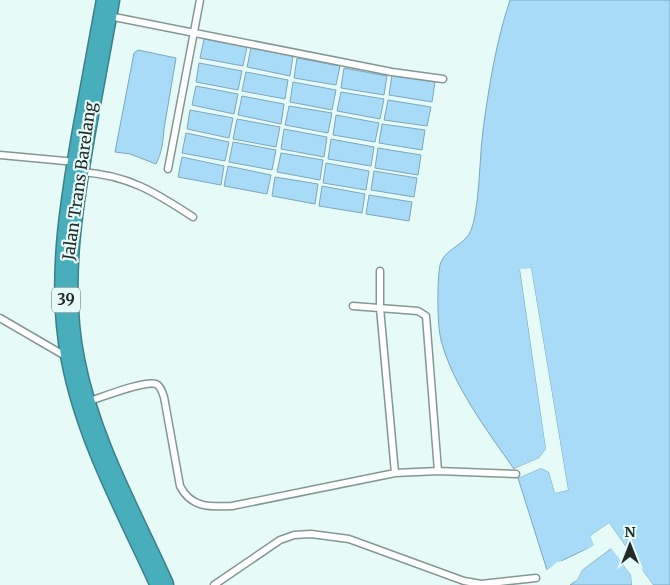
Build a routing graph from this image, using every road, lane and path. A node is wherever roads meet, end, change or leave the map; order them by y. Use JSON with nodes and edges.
{"nodes":[{"id":1,"x":200,"y":0,"type":"edge"},
{"id":2,"x":107,"y":8,"type":"edge"},
{"id":3,"x":193,"y":32,"type":"junction"},
{"id":4,"x":443,"y":79,"type":"dead end"},
{"id":5,"x":0,"y":155,"type":"edge"},
{"id":6,"x":78,"y":167,"type":"junction"},
{"id":7,"x":168,"y":169,"type":"dead end"},
{"id":8,"x":193,"y":216,"type":"dead end"},
{"id":9,"x":380,"y":271,"type":"dead end"},
{"id":10,"x":353,"y":306,"type":"dead end"},
{"id":11,"x":380,"y":308,"type":"junction"},
{"id":12,"x":0,"y":318,"type":"edge"},
{"id":13,"x":73,"y":360,"type":"junction"},
{"id":14,"x":84,"y":403,"type":"junction"},
{"id":15,"x":438,"y":471,"type":"junction"},
{"id":16,"x":394,"y":473,"type":"junction"},
{"id":17,"x":516,"y":474,"type":"dead end"},
{"id":18,"x":536,"y":578,"type":"dead end"},
{"id":19,"x":158,"y":582,"type":"edge"},
{"id":20,"x":214,"y":585,"type":"edge"}],
"edges":[{"from":1,"to":3,"type":"lane"},
{"from":2,"to":3,"type":"lane"},
{"from":2,"to":6,"type":"highway","name":"Jalan Trans Barelang","number":"39"},
{"from":3,"to":4,"type":"lane"},
{"from":3,"to":7,"type":"lane"},
{"from":5,"to":6,"type":"lane"},
{"from":6,"to":8,"type":"lane"},
{"from":6,"to":13,"type":"highway","name":"Jalan Trans Barelang","number":"39"},
{"from":9,"to":11,"type":"lane"},
{"from":10,"to":11,"type":"lane"},
{"from":11,"to":15,"type":"lane"},
{"from":11,"to":16,"type":"lane"},
{"from":12,"to":13,"type":"lane"},
{"from":13,"to":14,"type":"highway","name":"Jalan Trans Barelang","number":"39"},
{"from":14,"to":16,"type":"lane"},
{"from":14,"to":19,"type":"highway","name":"Jalan Trans Barelang","number":"39"},
{"from":15,"to":16,"type":"lane"},
{"from":15,"to":17,"type":"lane"},
{"from":18,"to":20,"type":"lane"}]}
